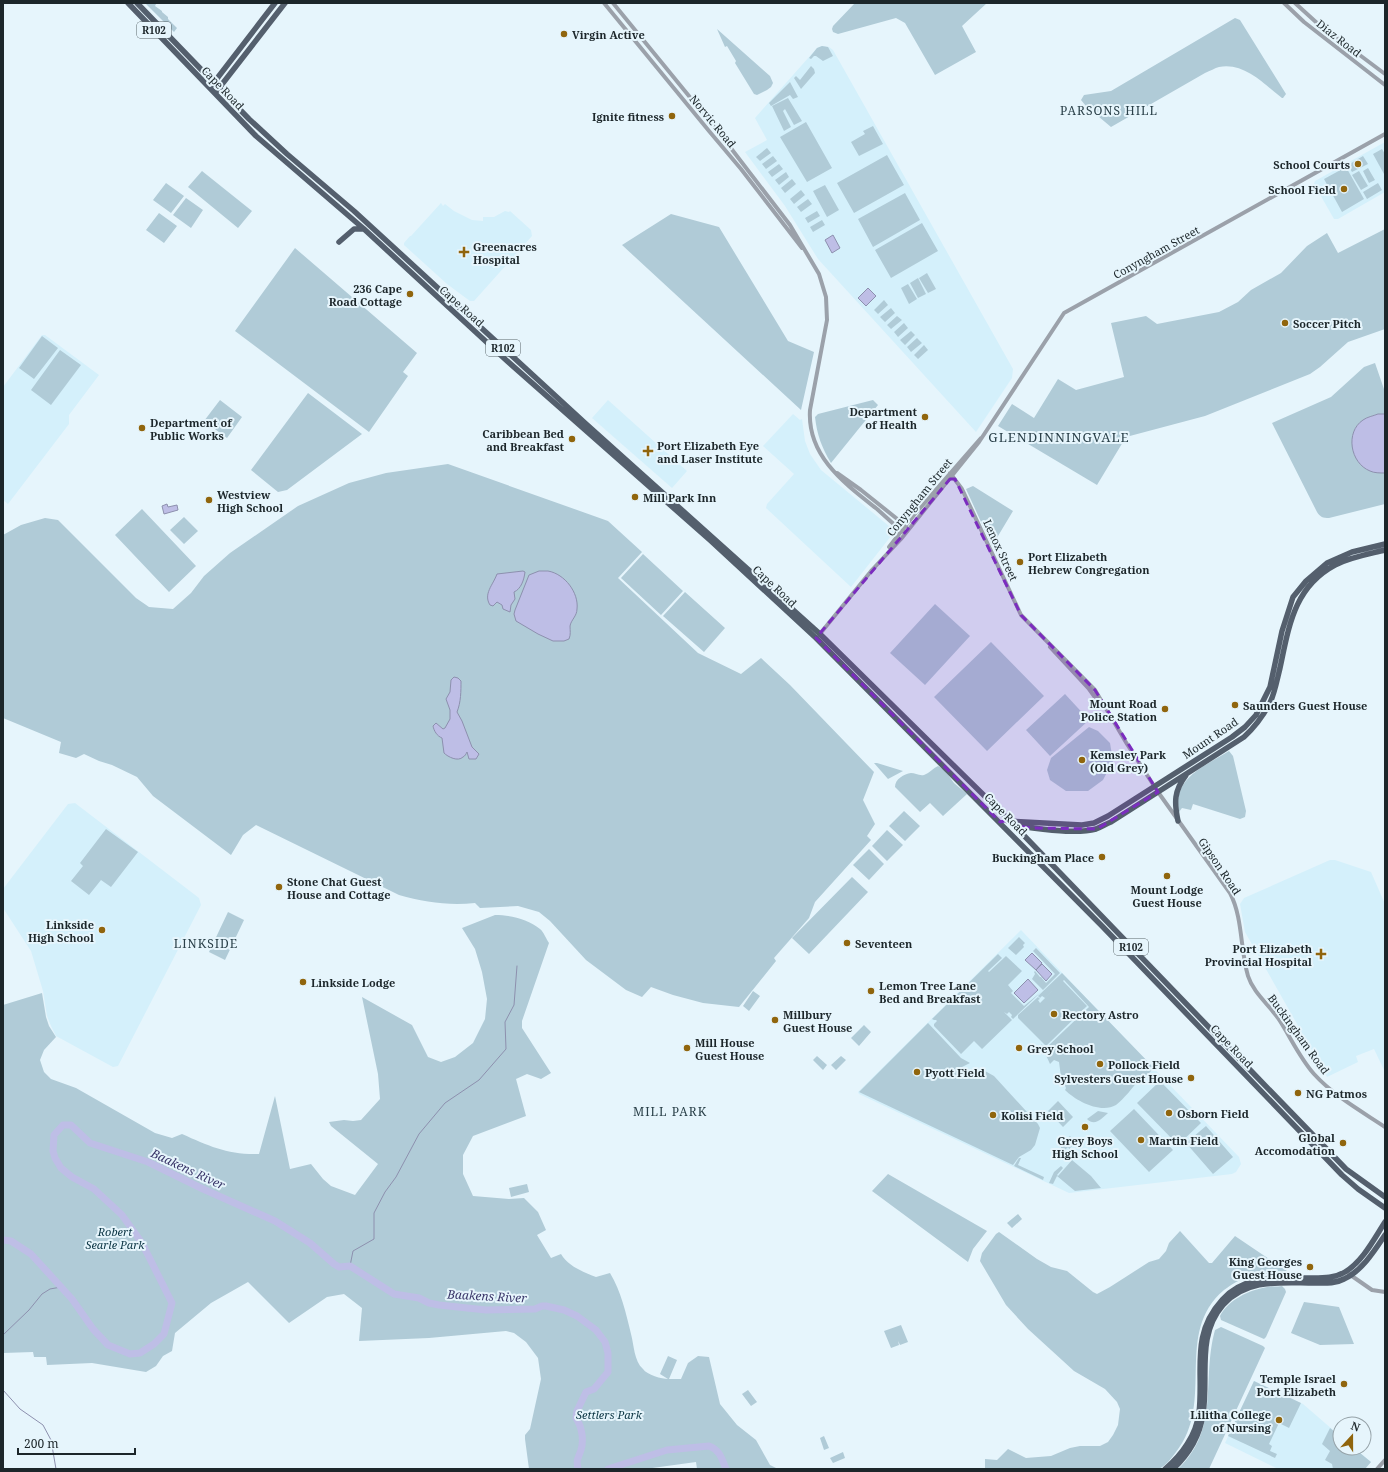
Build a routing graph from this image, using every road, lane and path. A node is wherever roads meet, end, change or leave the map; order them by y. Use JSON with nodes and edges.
{"nodes":[{"id":1,"x":128,"y":3,"type":"edge"},
{"id":2,"x":138,"y":3,"type":"edge"},
{"id":3,"x":276,"y":3,"type":"edge"},
{"id":4,"x":285,"y":3,"type":"edge"},
{"id":5,"x":604,"y":3,"type":"edge"},
{"id":6,"x":613,"y":3,"type":"edge"},
{"id":7,"x":1284,"y":3,"type":"edge"},
{"id":8,"x":1295,"y":3,"type":"edge"},
{"id":9,"x":1385,"y":74,"type":"edge"},
{"id":10,"x":1385,"y":85,"type":"edge"},
{"id":11,"x":211,"y":86,"type":"junction"},
{"id":12,"x":217,"y":92,"type":"junction"},
{"id":13,"x":1385,"y":134,"type":"edge"},
{"id":14,"x":364,"y":229,"type":"junction"},
{"id":15,"x":339,"y":242,"type":"dead end"},
{"id":16,"x":805,"y":251,"type":"junction"},
{"id":17,"x":833,"y":471,"type":"junction"},
{"id":18,"x":951,"y":476,"type":"junction"},
{"id":19,"x":907,"y":527,"type":"junction"},
{"id":20,"x":903,"y":532,"type":"junction"},
{"id":21,"x":1385,"y":544,"type":"edge"},
{"id":22,"x":1385,"y":550,"type":"edge"},
{"id":23,"x":818,"y":636,"type":"junction"},
{"id":24,"x":1188,"y":771,"type":"junction"},
{"id":25,"x":1157,"y":789,"type":"junction"},
{"id":26,"x":1009,"y":820,"type":"junction"},
{"id":27,"x":1178,"y":821,"type":"junction"},
{"id":28,"x":1000,"y":822,"type":"junction"},
{"id":29,"x":1004,"y":826,"type":"junction"},
{"id":30,"x":1015,"y":826,"type":"junction"},
{"id":31,"x":1250,"y":982,"type":"joint"},
{"id":32,"x":1385,"y":1127,"type":"edge"},
{"id":33,"x":1385,"y":1197,"type":"edge"},
{"id":34,"x":1385,"y":1208,"type":"edge"},
{"id":35,"x":1385,"y":1222,"type":"edge"},
{"id":36,"x":1385,"y":1235,"type":"edge"},
{"id":37,"x":1345,"y":1271,"type":"junction"},
{"id":38,"x":1351,"y":1276,"type":"junction"},
{"id":39,"x":1385,"y":1292,"type":"edge"},
{"id":40,"x":1210,"y":1320,"type":"junction"},
{"id":41,"x":1385,"y":1460,"type":"edge"},
{"id":42,"x":1165,"y":1469,"type":"edge"},
{"id":43,"x":1173,"y":1469,"type":"edge"},
{"id":44,"x":1377,"y":1469,"type":"edge"}],
"edges":[{"from":1,"to":11,"type":"main road","name":"Cape Road","number":"R102"},
{"from":2,"to":11,"type":"main road","name":"Cape Road","number":"R102"},
{"from":3,"to":11,"type":"main road"},
{"from":4,"to":12,"type":"main road"},
{"from":5,"to":16,"type":"street","name":"Norvic Road"},
{"from":6,"to":16,"type":"street","name":"Norvic Road"},
{"from":7,"to":10,"type":"street","name":"Diaz Road"},
{"from":8,"to":9,"type":"street","name":"Diaz Road"},
{"from":11,"to":12,"type":"main road","name":"Cape Road","number":"R102"},
{"from":12,"to":14,"type":"main road","name":"Cape Road","number":"R102"},
{"from":12,"to":23,"type":"main road","name":"Cape Road","number":"R102"},
{"from":13,"to":18,"type":"street","name":"Conyngham Street"},
{"from":14,"to":15,"type":"main road"},
{"from":14,"to":23,"type":"main road","name":"Cape Road","number":"R102"},
{"from":16,"to":17,"type":"street","name":"Norvic Road"},
{"from":17,"to":19,"type":"street","name":"Norvic Road"},
{"from":17,"to":20,"type":"street","name":"Norvic Road"},
{"from":18,"to":19,"type":"street","name":"Conyngham Street"},
{"from":18,"to":25,"type":"street","name":"Lenox Street"},
{"from":19,"to":20,"type":"street","name":"Conyngham Street"},
{"from":20,"to":23,"type":"street","name":"Conyngham Street"},
{"from":21,"to":25,"type":"main road","name":"Mount Road"},
{"from":22,"to":24,"type":"main road","name":"Mount Road"},
{"from":23,"to":26,"type":"main road","name":"Cape Road","number":"R102"},
{"from":23,"to":28,"type":"main road","name":"Cape Road","number":"R102"},
{"from":24,"to":25,"type":"main road","name":"Mount Road"},
{"from":24,"to":27,"type":"main road"},
{"from":25,"to":26,"type":"main road","name":"Mount Road"},
{"from":25,"to":27,"type":"street","name":"Gipson Road"},
{"from":25,"to":30,"type":"main road","name":"Mount Road"},
{"from":26,"to":28,"type":"main road","name":"Mount Road"},
{"from":26,"to":30,"type":"main road","name":"Cape Road","number":"R102"},
{"from":27,"to":31,"type":"street","name":"Gipson Road"},
{"from":28,"to":29,"type":"main road","name":"Cape Road","number":"R102"},
{"from":29,"to":30,"type":"main road","name":"Mount Road"},
{"from":29,"to":34,"type":"main road","name":"Cape Road","number":"R102"},
{"from":30,"to":33,"type":"main road","name":"Cape Road","number":"R102"},
{"from":31,"to":32,"type":"street","name":"Buckingham Road"},
{"from":35,"to":37,"type":"main road"},
{"from":36,"to":38,"type":"main road"},
{"from":37,"to":38,"type":"street"},
{"from":37,"to":40,"type":"main road"},
{"from":38,"to":39,"type":"street"},
{"from":38,"to":40,"type":"main road"},
{"from":40,"to":42,"type":"main road"},
{"from":40,"to":43,"type":"main road"},
{"from":41,"to":44,"type":"street"}]}
